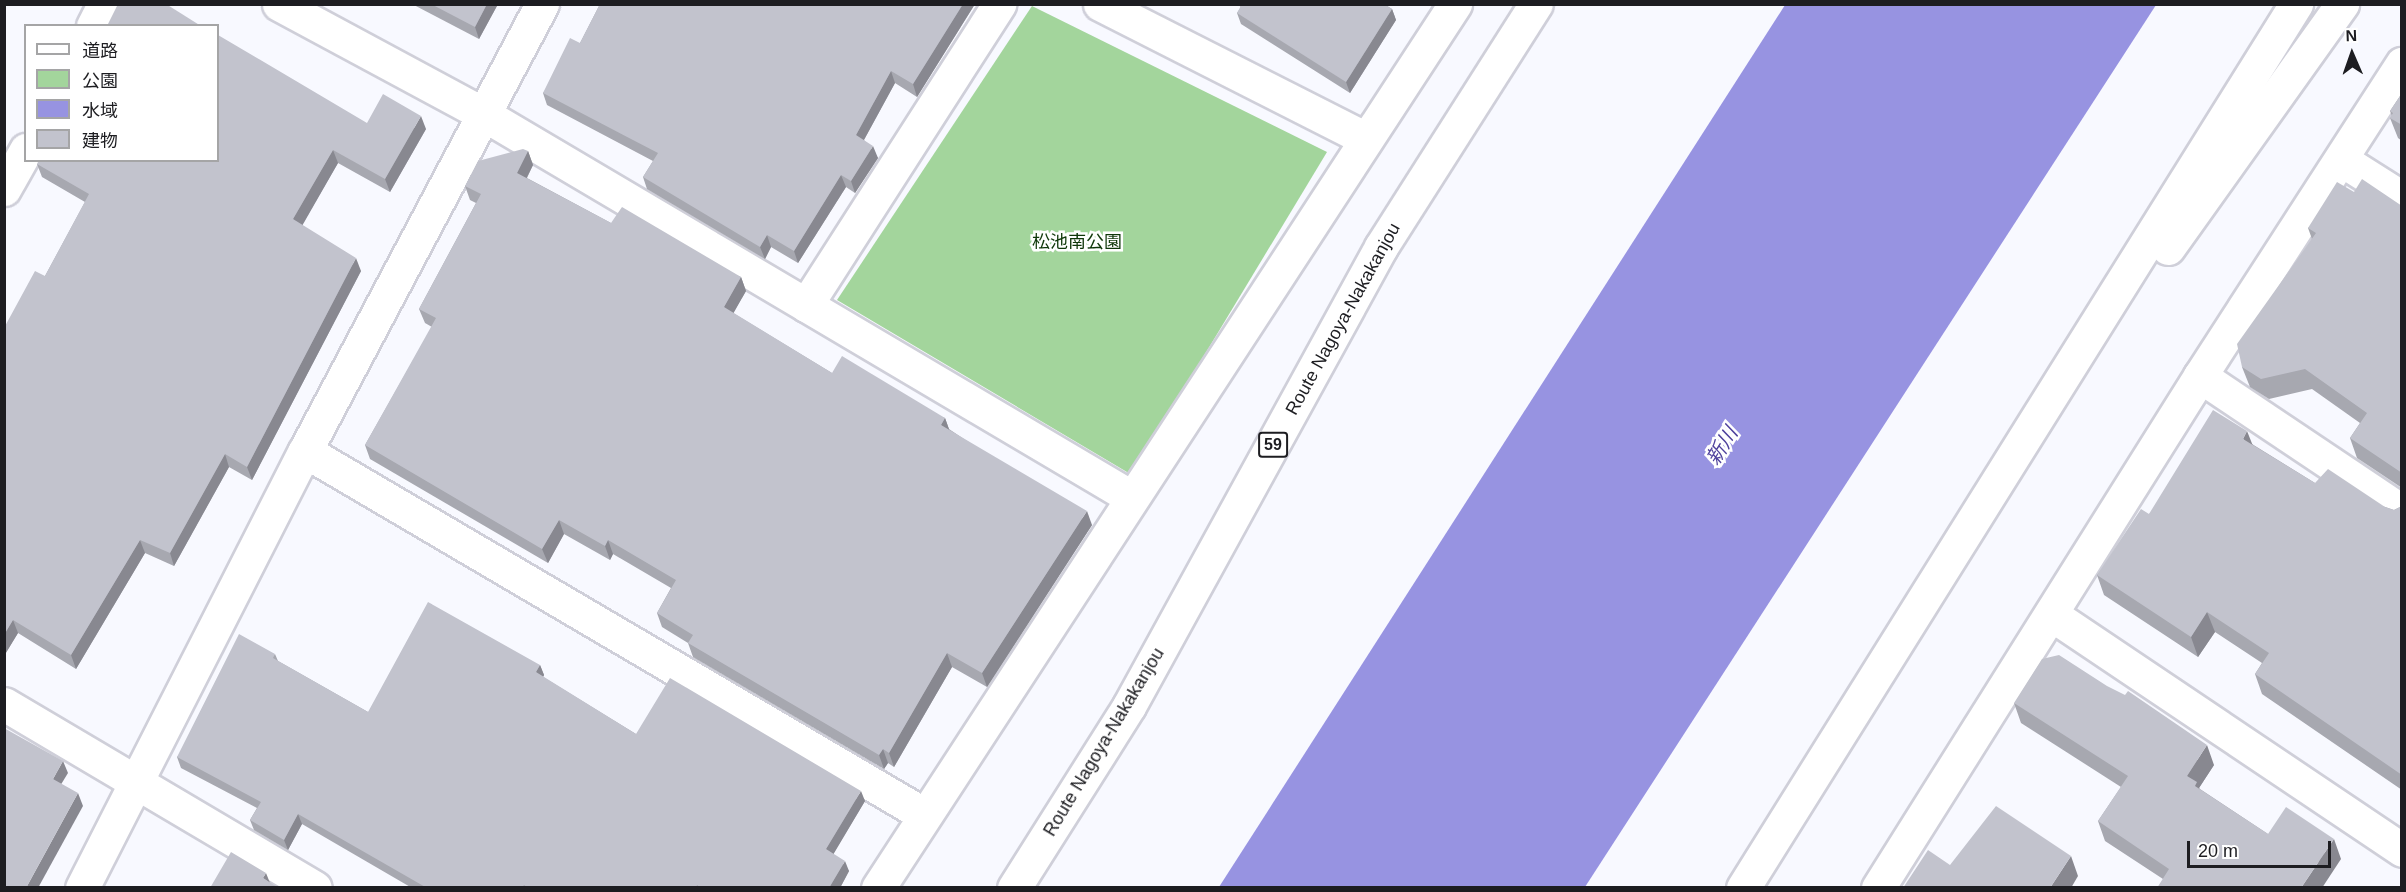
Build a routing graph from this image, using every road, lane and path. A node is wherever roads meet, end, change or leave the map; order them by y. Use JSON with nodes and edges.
{"nodes":[{"id":1,"x":105,"y":4,"type":"edge"},
{"id":2,"x":279,"y":4,"type":"edge"},
{"id":3,"x":542,"y":4,"type":"edge"},
{"id":4,"x":999,"y":4,"type":"edge"},
{"id":5,"x":1100,"y":4,"type":"edge"},
{"id":6,"x":1455,"y":4,"type":"edge"},
{"id":7,"x":1536,"y":4,"type":"edge"},
{"id":8,"x":2296,"y":4,"type":"edge"},
{"id":9,"x":2342,"y":4,"type":"edge"},
{"id":10,"x":94,"y":24,"type":"edge"},
{"id":11,"x":2402,"y":64,"type":"edge"},
{"id":12,"x":485,"y":115,"type":"junction"},
{"id":13,"x":1366,"y":139,"type":"junction"},
{"id":14,"x":24,"y":154,"type":"edge"},
{"id":15,"x":2342,"y":160,"type":"junction"},
{"id":16,"x":4,"y":189,"type":"edge"},
{"id":17,"x":2402,"y":198,"type":"edge"},
{"id":18,"x":806,"y":305,"type":"junction"},
{"id":19,"x":2200,"y":376,"type":"junction"},
{"id":20,"x":305,"y":451,"type":"junction"},
{"id":21,"x":1131,"y":497,"type":"junction"},
{"id":22,"x":1981,"y":508,"type":"junction"},
{"id":23,"x":2402,"y":512,"type":"edge"},
{"id":24,"x":2051,"y":614,"type":"junction"},
{"id":25,"x":4,"y":704,"type":"edge"},
{"id":26,"x":138,"y":780,"type":"junction"},
{"id":27,"x":923,"y":814,"type":"junction"},
{"id":28,"x":2402,"y":850,"type":"edge"},
{"id":29,"x":82,"y":888,"type":"edge"},
{"id":30,"x":315,"y":888,"type":"edge"},
{"id":31,"x":878,"y":888,"type":"edge"},
{"id":32,"x":1014,"y":888,"type":"edge"},
{"id":33,"x":1743,"y":888,"type":"edge"},
{"id":34,"x":1878,"y":888,"type":"edge"}],
"edges":[{"from":1,"to":10,"type":"street"},
{"from":2,"to":12,"type":"street"},
{"from":3,"to":12,"type":"street"},
{"from":4,"to":18,"type":"street"},
{"from":5,"to":13,"type":"street"},
{"from":6,"to":13,"type":"street"},
{"from":7,"to":32,"type":"street","name":"Route Nagoya-Nakakanjou","number":"59"},
{"from":8,"to":22,"type":"street"},
{"from":9,"to":22,"type":"street"},
{"from":11,"to":15,"type":"street"},
{"from":12,"to":18,"type":"street"},
{"from":12,"to":20,"type":"street"},
{"from":13,"to":21,"type":"street"},
{"from":14,"to":16,"type":"street"},
{"from":15,"to":17,"type":"street"},
{"from":15,"to":19,"type":"street"},
{"from":18,"to":21,"type":"street"},
{"from":19,"to":23,"type":"street"},
{"from":19,"to":24,"type":"street"},
{"from":20,"to":26,"type":"street"},
{"from":20,"to":27,"type":"street"},
{"from":21,"to":27,"type":"street"},
{"from":22,"to":33,"type":"street"},
{"from":24,"to":28,"type":"street"},
{"from":24,"to":34,"type":"street"},
{"from":25,"to":26,"type":"street"},
{"from":26,"to":29,"type":"street"},
{"from":26,"to":30,"type":"street"},
{"from":27,"to":31,"type":"street"}]}
